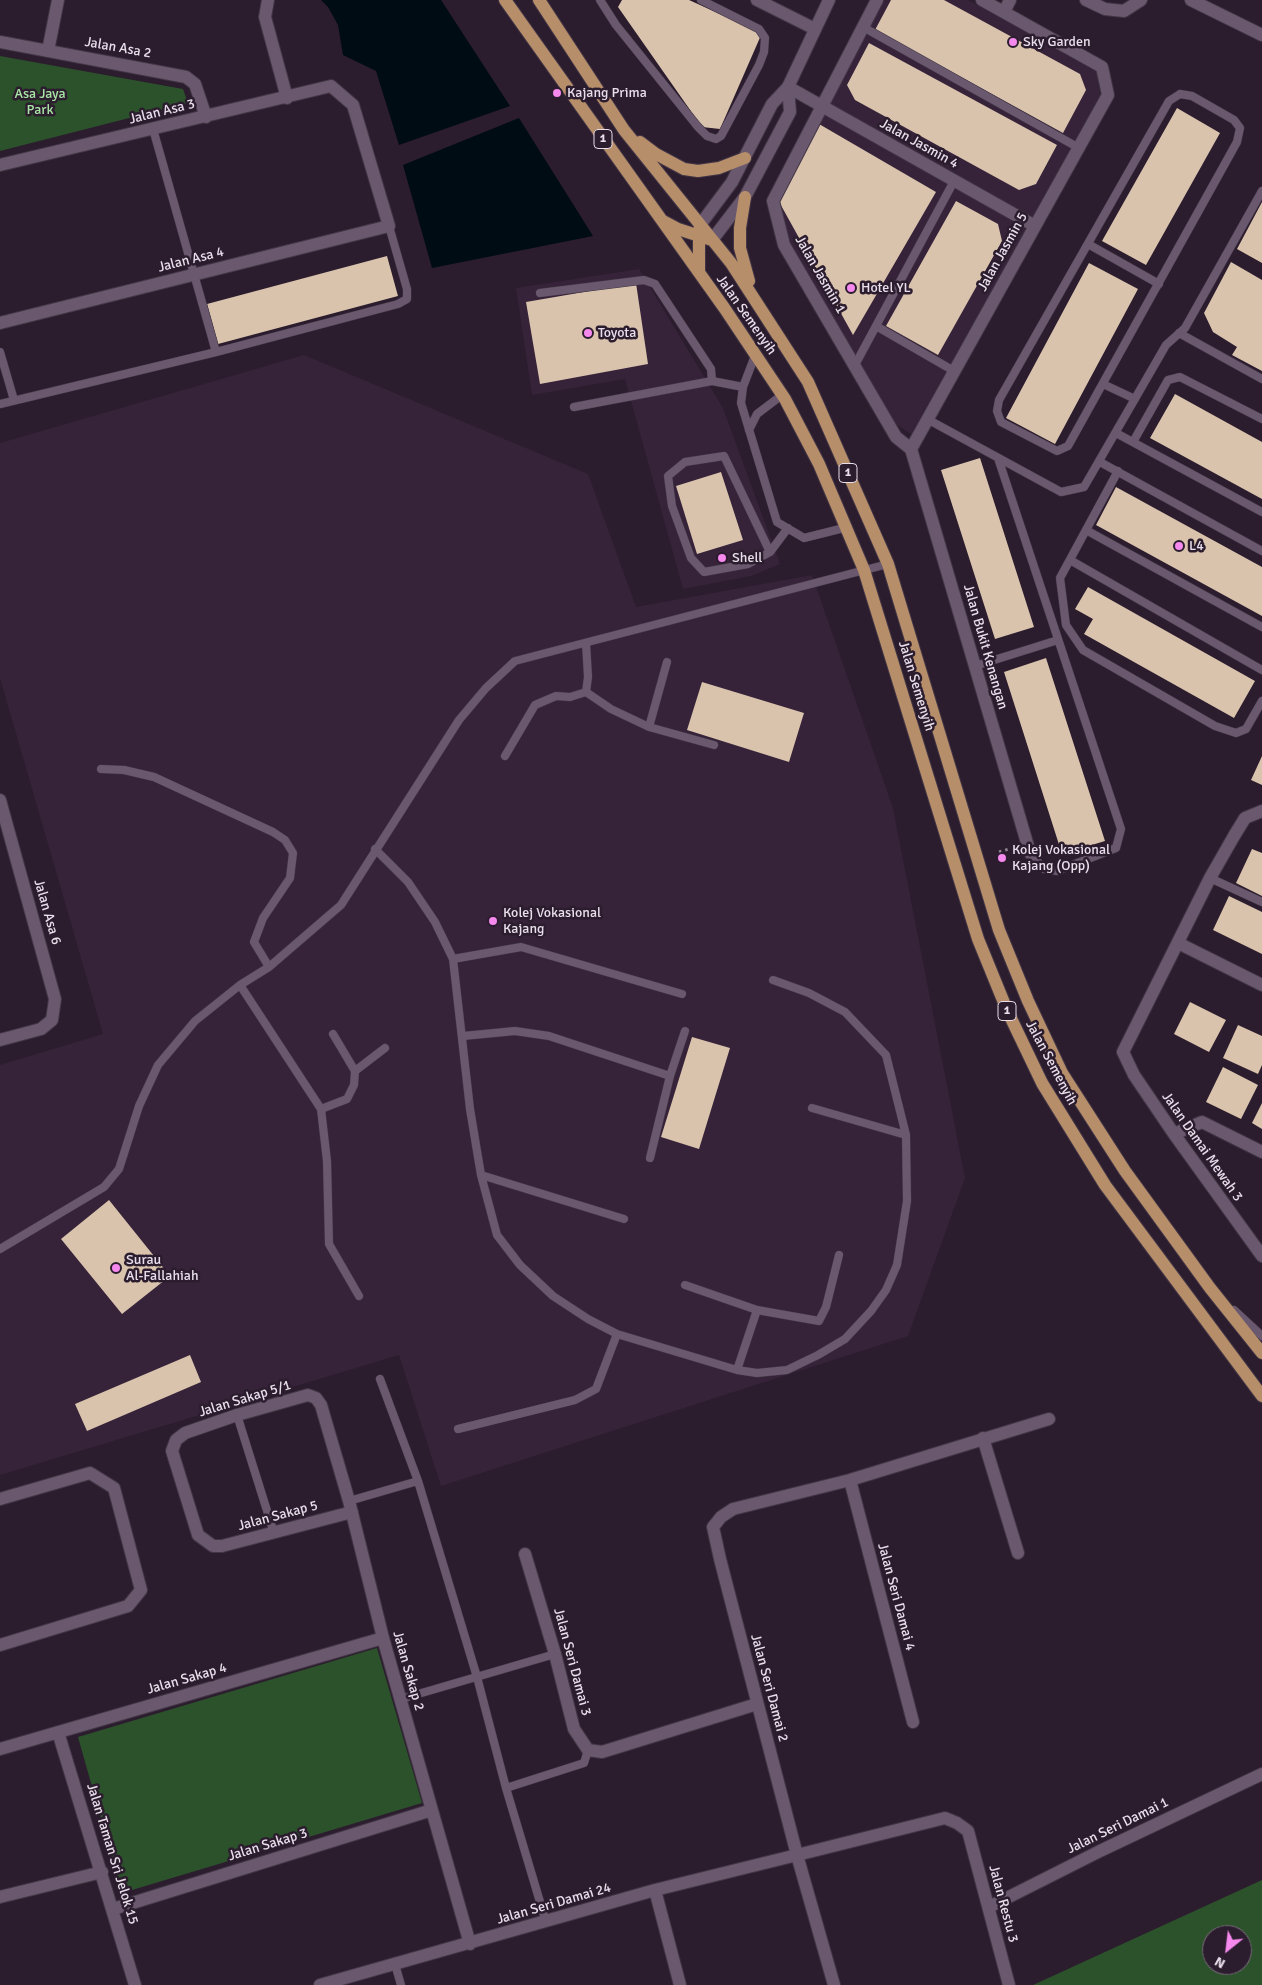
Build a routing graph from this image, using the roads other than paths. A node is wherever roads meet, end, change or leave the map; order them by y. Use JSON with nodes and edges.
{"nodes":[{"id":1,"x":58,"y":0,"type":"edge"},
{"id":2,"x":268,"y":0,"type":"edge"},
{"id":3,"x":506,"y":0,"type":"edge"},
{"id":4,"x":539,"y":0,"type":"edge"},
{"id":5,"x":600,"y":0,"type":"edge"},
{"id":6,"x":700,"y":0,"type":"edge"},
{"id":7,"x":829,"y":0,"type":"edge"},
{"id":8,"x":877,"y":0,"type":"edge"},
{"id":9,"x":982,"y":0,"type":"edge"},
{"id":10,"x":1010,"y":0,"type":"edge"},
{"id":11,"x":1086,"y":0,"type":"edge"},
{"id":12,"x":1141,"y":0,"type":"edge"},
{"id":13,"x":1191,"y":0,"type":"edge"},
{"id":14,"x":761,"y":1,"type":"edge"},
{"id":15,"x":1004,"y":12,"type":"junction"},
{"id":16,"x":863,"y":27,"type":"junction"},
{"id":17,"x":815,"y":29,"type":"junction"},
{"id":18,"x":1262,"y":35,"type":"edge"},
{"id":19,"x":0,"y":42,"type":"edge"},
{"id":20,"x":48,"y":51,"type":"junction"},
{"id":21,"x":788,"y":87,"type":"junction"},
{"id":22,"x":287,"y":98,"type":"junction"},
{"id":23,"x":823,"y":107,"type":"junction"},
{"id":24,"x":206,"y":116,"type":"junction"},
{"id":25,"x":153,"y":129,"type":"junction"},
{"id":26,"x":624,"y":130,"type":"junction"},
{"id":27,"x":1079,"y":148,"type":"junction"},
{"id":28,"x":745,"y":158,"type":"junction"},
{"id":29,"x":0,"y":165,"type":"edge"},
{"id":30,"x":954,"y":181,"type":"junction"},
{"id":31,"x":1262,"y":191,"type":"edge"},
{"id":32,"x":745,"y":198,"type":"junction"},
{"id":33,"x":658,"y":218,"type":"junction"},
{"id":34,"x":389,"y":226,"type":"junction"},
{"id":35,"x":1035,"y":226,"type":"junction"},
{"id":36,"x":699,"y":231,"type":"junction"},
{"id":37,"x":712,"y":240,"type":"junction"},
{"id":38,"x":1088,"y":244,"type":"junction"},
{"id":39,"x":699,"y":275,"type":"junction"},
{"id":40,"x":194,"y":276,"type":"junction"},
{"id":41,"x":1159,"y":284,"type":"junction"},
{"id":42,"x":540,"y":293,"type":"dead end"},
{"id":43,"x":760,"y":308,"type":"junction"},
{"id":44,"x":0,"y":322,"type":"edge"},
{"id":45,"x":876,"y":326,"type":"junction"},
{"id":46,"x":1179,"y":333,"type":"junction"},
{"id":47,"x":0,"y":352,"type":"edge"},
{"id":48,"x":216,"y":352,"type":"junction"},
{"id":49,"x":756,"y":353,"type":"junction"},
{"id":50,"x":855,"y":365,"type":"junction"},
{"id":51,"x":954,"y":371,"type":"junction"},
{"id":52,"x":1262,"y":379,"type":"edge"},
{"id":53,"x":712,"y":381,"type":"junction"},
{"id":54,"x":1103,"y":384,"type":"junction"},
{"id":55,"x":743,"y":387,"type":"junction"},
{"id":56,"x":782,"y":396,"type":"junction"},
{"id":57,"x":1135,"y":399,"type":"junction"},
{"id":58,"x":14,"y":400,"type":"junction"},
{"id":59,"x":0,"y":404,"type":"edge"},
{"id":60,"x":574,"y":406,"type":"dead end"},
{"id":61,"x":1262,"y":418,"type":"edge"},
{"id":62,"x":927,"y":419,"type":"junction"},
{"id":63,"x":750,"y":430,"type":"junction"},
{"id":64,"x":1116,"y":433,"type":"junction"},
{"id":65,"x":1133,"y":442,"type":"junction"},
{"id":66,"x":911,"y":449,"type":"junction"},
{"id":67,"x":998,"y":458,"type":"junction"},
{"id":68,"x":1100,"y":462,"type":"junction"},
{"id":69,"x":1118,"y":471,"type":"junction"},
{"id":70,"x":1262,"y":512,"type":"edge"},
{"id":71,"x":848,"y":527,"type":"junction"},
{"id":72,"x":788,"y":528,"type":"junction"},
{"id":73,"x":1086,"y":530,"type":"junction"},
{"id":74,"x":1262,"y":551,"type":"edge"},
{"id":75,"x":770,"y":552,"type":"junction"},
{"id":76,"x":1070,"y":560,"type":"junction"},
{"id":77,"x":888,"y":564,"type":"junction"},
{"id":78,"x":864,"y":570,"type":"junction"},
{"id":79,"x":1262,"y":627,"type":"edge"},
{"id":80,"x":1058,"y":640,"type":"junction"},
{"id":81,"x":586,"y":643,"type":"junction"},
{"id":82,"x":667,"y":662,"type":"dead end"},
{"id":83,"x":975,"y":666,"type":"junction"},
{"id":84,"x":1262,"y":670,"type":"edge"},
{"id":85,"x":586,"y":692,"type":"junction"},
{"id":86,"x":1262,"y":701,"type":"edge"},
{"id":87,"x":650,"y":727,"type":"junction"},
{"id":88,"x":714,"y":745,"type":"dead end"},
{"id":89,"x":505,"y":756,"type":"dead end"},
{"id":90,"x":101,"y":769,"type":"dead end"},
{"id":91,"x":0,"y":800,"type":"edge"},
{"id":92,"x":1262,"y":811,"type":"edge"},
{"id":93,"x":4,"y":832,"type":"edge"},
{"id":94,"x":375,"y":849,"type":"junction"},
{"id":95,"x":1030,"y":853,"type":"joint"},
{"id":96,"x":1210,"y":878,"type":"junction"},
{"id":97,"x":1262,"y":902,"type":"edge"},
{"id":98,"x":1178,"y":943,"type":"junction"},
{"id":99,"x":453,"y":959,"type":"junction"},
{"id":100,"x":268,"y":967,"type":"junction"},
{"id":101,"x":773,"y":980,"type":"dead end"},
{"id":102,"x":240,"y":985,"type":"junction"},
{"id":103,"x":1262,"y":985,"type":"edge"},
{"id":104,"x":682,"y":994,"type":"dead end"},
{"id":105,"x":685,"y":1031,"type":"dead end"},
{"id":106,"x":333,"y":1034,"type":"dead end"},
{"id":107,"x":463,"y":1036,"type":"junction"},
{"id":108,"x":0,"y":1040,"type":"edge"},
{"id":109,"x":385,"y":1048,"type":"dead end"},
{"id":110,"x":355,"y":1071,"type":"junction"},
{"id":111,"x":670,"y":1076,"type":"junction"},
{"id":112,"x":812,"y":1108,"type":"dead end"},
{"id":113,"x":322,"y":1109,"type":"junction"},
{"id":114,"x":1174,"y":1134,"type":"junction"},
{"id":115,"x":906,"y":1135,"type":"junction"},
{"id":116,"x":1262,"y":1152,"type":"edge"},
{"id":117,"x":650,"y":1158,"type":"dead end"},
{"id":118,"x":481,"y":1175,"type":"junction"},
{"id":119,"x":624,"y":1219,"type":"dead end"},
{"id":120,"x":0,"y":1249,"type":"edge"},
{"id":121,"x":839,"y":1255,"type":"dead end"},
{"id":122,"x":1262,"y":1256,"type":"edge"},
{"id":123,"x":685,"y":1286,"type":"dead end"},
{"id":124,"x":1210,"y":1288,"type":"junction"},
{"id":125,"x":359,"y":1296,"type":"dead end"},
{"id":126,"x":757,"y":1310,"type":"junction"},
{"id":127,"x":616,"y":1334,"type":"junction"},
{"id":128,"x":1262,"y":1336,"type":"edge"},
{"id":129,"x":1262,"y":1353,"type":"edge"},
{"id":130,"x":737,"y":1370,"type":"junction"},
{"id":131,"x":380,"y":1379,"type":"dead end"},
{"id":132,"x":1262,"y":1396,"type":"edge"},
{"id":133,"x":321,"y":1405,"type":"joint"},
{"id":134,"x":237,"y":1415,"type":"junction"},
{"id":135,"x":1049,"y":1419,"type":"dead end"},
{"id":136,"x":458,"y":1429,"type":"dead end"},
{"id":137,"x":983,"y":1438,"type":"junction"},
{"id":138,"x":850,"y":1480,"type":"junction"},
{"id":139,"x":418,"y":1481,"type":"junction"},
{"id":140,"x":0,"y":1499,"type":"edge"},
{"id":141,"x":350,"y":1507,"type":"junction"},
{"id":142,"x":274,"y":1532,"type":"junction"},
{"id":143,"x":212,"y":1546,"type":"joint"},
{"id":144,"x":1018,"y":1553,"type":"dead end"},
{"id":145,"x":525,"y":1554,"type":"dead end"},
{"id":146,"x":383,"y":1638,"type":"junction"},
{"id":147,"x":0,"y":1644,"type":"edge"},
{"id":148,"x":555,"y":1654,"type":"junction"},
{"id":149,"x":477,"y":1677,"type":"junction"},
{"id":150,"x":401,"y":1699,"type":"junction"},
{"id":151,"x":757,"y":1704,"type":"junction"},
{"id":152,"x":913,"y":1722,"type":"dead end"},
{"id":153,"x":58,"y":1732,"type":"junction"},
{"id":154,"x":0,"y":1749,"type":"edge"},
{"id":155,"x":588,"y":1750,"type":"junction"},
{"id":156,"x":1262,"y":1774,"type":"edge"},
{"id":157,"x":506,"y":1788,"type":"junction"},
{"id":158,"x":432,"y":1810,"type":"junction"},
{"id":159,"x":968,"y":1831,"type":"joint"},
{"id":160,"x":797,"y":1855,"type":"junction"},
{"id":161,"x":102,"y":1872,"type":"junction"},
{"id":162,"x":655,"y":1890,"type":"junction"},
{"id":163,"x":0,"y":1897,"type":"edge"},
{"id":164,"x":989,"y":1907,"type":"junction"},
{"id":165,"x":114,"y":1909,"type":"junction"},
{"id":166,"x":546,"y":1922,"type":"junction"},
{"id":167,"x":470,"y":1944,"type":"junction"},
{"id":168,"x":395,"y":1964,"type":"junction"},
{"id":169,"x":135,"y":1985,"type":"edge"},
{"id":170,"x":320,"y":1985,"type":"edge"},
{"id":171,"x":401,"y":1985,"type":"edge"},
{"id":172,"x":680,"y":1985,"type":"edge"},
{"id":173,"x":834,"y":1985,"type":"edge"},
{"id":174,"x":1009,"y":1985,"type":"edge"}],
"edges":[{"from":1,"to":20,"type":"street"},
{"from":2,"to":22,"type":"street"},
{"from":3,"to":33,"type":"main road","name":"Jalan Semenyih","number":"1"},
{"from":4,"to":26,"type":"main road","name":"Jalan Semenyih","number":"1"},
{"from":5,"to":6,"type":"lane"},
{"from":7,"to":17,"type":"street"},
{"from":8,"to":16,"type":"street","name":"Jalan Jasmin 1"},
{"from":9,"to":15,"type":"street"},
{"from":10,"to":15,"type":"street"},
{"from":11,"to":12,"type":"street"},
{"from":13,"to":18,"type":"street"},
{"from":14,"to":17,"type":"street"},
{"from":15,"to":27,"type":"street","name":"Jalan Jasmin 5"},
{"from":16,"to":23,"type":"street","name":"Jalan Jasmin 1"},
{"from":16,"to":27,"type":"lane"},
{"from":17,"to":21,"type":"street"},
{"from":19,"to":20,"type":"street","name":"Jalan Asa 2"},
{"from":20,"to":24,"type":"street","name":"Jalan Asa 2"},
{"from":21,"to":23,"type":"street","name":"Jalan Jasmin 4"},
{"from":21,"to":28,"type":"street"},
{"from":21,"to":32,"type":"street"},
{"from":22,"to":24,"type":"street","name":"Jalan Asa 3"},
{"from":22,"to":34,"type":"street","name":"Jalan Asa 3"},
{"from":23,"to":30,"type":"street","name":"Jalan Jasmin 4"},
{"from":23,"to":50,"type":"street","name":"Jalan Jasmin 1"},
{"from":24,"to":25,"type":"street","name":"Jalan Asa 3"},
{"from":25,"to":29,"type":"street","name":"Jalan Asa 3"},
{"from":25,"to":40,"type":"lane"},
{"from":26,"to":28,"type":"main road"},
{"from":26,"to":36,"type":"main road","name":"Jalan Semenyih","number":"1"},
{"from":27,"to":35,"type":"street","name":"Jalan Jasmin 5"},
{"from":28,"to":36,"type":"street"},
{"from":30,"to":35,"type":"street","name":"Jalan Jasmin 4"},
{"from":30,"to":45,"type":"lane"},
{"from":31,"to":46,"type":"lane"},
{"from":32,"to":37,"type":"street"},
{"from":32,"to":43,"type":"main road"},
{"from":33,"to":36,"type":"main road"},
{"from":33,"to":39,"type":"main road","name":"Jalan Semenyih","number":"1"},
{"from":34,"to":40,"type":"street","name":"Jalan Asa 4"},
{"from":34,"to":48,"type":"lane"},
{"from":35,"to":51,"type":"street","name":"Jalan Jasmin 5"},
{"from":36,"to":37,"type":"main road","name":"Jalan Semenyih","number":"1"},
{"from":36,"to":39,"type":"main road"},
{"from":37,"to":43,"type":"main road","name":"Jalan Semenyih","number":"1"},
{"from":38,"to":41,"type":"lane"},
{"from":38,"to":41,"type":"lane"},
{"from":38,"to":54,"type":"lane"},
{"from":39,"to":49,"type":"main road","name":"Jalan Semenyih","number":"1"},
{"from":40,"to":44,"type":"street","name":"Jalan Asa 4"},
{"from":40,"to":48,"type":"lane"},
{"from":41,"to":54,"type":"lane"},
{"from":42,"to":53,"type":"lane"},
{"from":43,"to":77,"type":"main road","name":"Jalan Semenyih","number":"1"},
{"from":45,"to":50,"type":"lane"},
{"from":45,"to":51,"type":"lane"},
{"from":46,"to":52,"type":"lane"},
{"from":46,"to":57,"type":"lane"},
{"from":47,"to":58,"type":"lane"},
{"from":48,"to":58,"type":"lane"},
{"from":49,"to":55,"type":"lane"},
{"from":49,"to":56,"type":"main road","name":"Jalan Semenyih","number":"1"},
{"from":50,"to":66,"type":"street","name":"Jalan Jasmin 1"},
{"from":51,"to":62,"type":"street","name":"Jalan Jasmin 5"},
{"from":53,"to":55,"type":"lane"},
{"from":53,"to":60,"type":"lane"},
{"from":54,"to":57,"type":"lane"},
{"from":55,"to":63,"type":"lane"},
{"from":56,"to":63,"type":"lane"},
{"from":56,"to":71,"type":"main road","name":"Jalan Semenyih","number":"1"},
{"from":57,"to":64,"type":"lane"},
{"from":58,"to":59,"type":"lane"},
{"from":61,"to":65,"type":"lane"},
{"from":62,"to":66,"type":"street","name":"Jalan Jasmin 5"},
{"from":62,"to":67,"type":"lane"},
{"from":63,"to":72,"type":"lane"},
{"from":64,"to":65,"type":"lane"},
{"from":64,"to":68,"type":"lane"},
{"from":65,"to":70,"type":"lane"},
{"from":66,"to":83,"type":"street","name":"Jalan Bukit Kenangan"},
{"from":67,"to":68,"type":"lane"},
{"from":67,"to":80,"type":"lane"},
{"from":68,"to":69,"type":"lane"},
{"from":69,"to":73,"type":"lane"},
{"from":69,"to":74,"type":"lane"},
{"from":71,"to":72,"type":"lane"},
{"from":71,"to":78,"type":"main road","name":"Jalan Semenyih","number":"1"},
{"from":72,"to":75,"type":"lane"},
{"from":73,"to":76,"type":"lane"},
{"from":73,"to":79,"type":"lane"},
{"from":75,"to":75,"type":"lane"},
{"from":76,"to":84,"type":"lane"},
{"from":76,"to":86,"type":"lane"},
{"from":77,"to":78,"type":"lane"},
{"from":77,"to":124,"type":"main road","name":"Jalan Semenyih","number":"1"},
{"from":78,"to":81,"type":"lane"},
{"from":78,"to":132,"type":"main road","name":"Jalan Semenyih","number":"1"},
{"from":80,"to":83,"type":"lane"},
{"from":80,"to":95,"type":"lane"},
{"from":81,"to":85,"type":"lane"},
{"from":81,"to":94,"type":"lane"},
{"from":82,"to":87,"type":"lane"},
{"from":83,"to":95,"type":"street","name":"Jalan Bukit Kenangan"},
{"from":85,"to":87,"type":"lane"},
{"from":85,"to":89,"type":"lane"},
{"from":87,"to":88,"type":"lane"},
{"from":90,"to":100,"type":"lane"},
{"from":91,"to":93,"type":"street","name":"Jalan Asa 6"},
{"from":92,"to":96,"type":"street"},
{"from":93,"to":108,"type":"street","name":"Jalan Asa 6"},
{"from":94,"to":99,"type":"lane"},
{"from":94,"to":100,"type":"lane"},
{"from":96,"to":97,"type":"lane"},
{"from":96,"to":98,"type":"street"},
{"from":98,"to":103,"type":"street"},
{"from":98,"to":114,"type":"street","name":"Jalan Damai Mewah 3"},
{"from":99,"to":104,"type":"lane"},
{"from":99,"to":107,"type":"lane"},
{"from":100,"to":102,"type":"lane"},
{"from":101,"to":115,"type":"lane"},
{"from":102,"to":113,"type":"lane"},
{"from":102,"to":120,"type":"lane"},
{"from":105,"to":111,"type":"lane"},
{"from":106,"to":110,"type":"lane"},
{"from":107,"to":111,"type":"lane"},
{"from":107,"to":118,"type":"lane"},
{"from":109,"to":110,"type":"lane"},
{"from":110,"to":113,"type":"lane"},
{"from":111,"to":117,"type":"lane"},
{"from":112,"to":115,"type":"lane"},
{"from":113,"to":125,"type":"lane"},
{"from":114,"to":116,"type":"street"},
{"from":114,"to":122,"type":"street","name":"Jalan Damai Mewah 3"},
{"from":115,"to":130,"type":"lane"},
{"from":118,"to":119,"type":"lane"},
{"from":118,"to":127,"type":"lane"},
{"from":121,"to":126,"type":"lane"},
{"from":123,"to":126,"type":"lane"},
{"from":124,"to":128,"type":"lane"},
{"from":124,"to":129,"type":"main road","name":"Jalan Semenyih","number":"1"},
{"from":126,"to":130,"type":"lane"},
{"from":127,"to":130,"type":"lane"},
{"from":127,"to":136,"type":"lane"},
{"from":131,"to":139,"type":"lane"},
{"from":133,"to":134,"type":"street","name":"Jalan Sakap 5/1"},
{"from":133,"to":141,"type":"street","name":"Jalan Sakap 2"},
{"from":134,"to":142,"type":"lane"},
{"from":134,"to":143,"type":"street","name":"Jalan Sakap 5/1"},
{"from":135,"to":137,"type":"street"},
{"from":137,"to":138,"type":"street"},
{"from":137,"to":144,"type":"street"},
{"from":138,"to":151,"type":"street","name":"Jalan Seri Damai 2"},
{"from":138,"to":152,"type":"street","name":"Jalan Seri Damai 4"},
{"from":139,"to":141,"type":"lane"},
{"from":139,"to":149,"type":"lane"},
{"from":140,"to":147,"type":"street"},
{"from":141,"to":142,"type":"street","name":"Jalan Sakap 5"},
{"from":141,"to":146,"type":"street","name":"Jalan Sakap 2"},
{"from":142,"to":143,"type":"street","name":"Jalan Sakap 5"},
{"from":145,"to":148,"type":"street","name":"Jalan Seri Damai 3"},
{"from":146,"to":150,"type":"street","name":"Jalan Sakap 2"},
{"from":146,"to":153,"type":"street","name":"Jalan Sakap 4"},
{"from":148,"to":149,"type":"lane"},
{"from":148,"to":155,"type":"street","name":"Jalan Seri Damai 3"},
{"from":149,"to":150,"type":"lane"},
{"from":149,"to":157,"type":"lane"},
{"from":150,"to":158,"type":"street","name":"Jalan Sakap 2"},
{"from":151,"to":155,"type":"street"},
{"from":151,"to":160,"type":"street","name":"Jalan Seri Damai 2"},
{"from":153,"to":154,"type":"street","name":"Jalan Sakap 4"},
{"from":153,"to":161,"type":"street","name":"Jalan Taman Sri Jelok 15"},
{"from":155,"to":157,"type":"lane"},
{"from":156,"to":164,"type":"street","name":"Jalan Seri Damai 1"},
{"from":157,"to":166,"type":"lane"},
{"from":158,"to":165,"type":"street","name":"Jalan Sakap 3"},
{"from":158,"to":167,"type":"street","name":"Jalan Sakap 2"},
{"from":159,"to":160,"type":"street","name":"Jalan Seri Damai 24"},
{"from":159,"to":164,"type":"street","name":"Jalan Restu 3"},
{"from":160,"to":162,"type":"street","name":"Jalan Seri Damai 24"},
{"from":160,"to":173,"type":"street","name":"Jalan Seri Damai 2"},
{"from":161,"to":163,"type":"street"},
{"from":161,"to":165,"type":"street","name":"Jalan Taman Sri Jelok 15"},
{"from":162,"to":166,"type":"street","name":"Jalan Seri Damai 24"},
{"from":162,"to":172,"type":"street"},
{"from":164,"to":174,"type":"street","name":"Jalan Restu 3"},
{"from":165,"to":169,"type":"street","name":"Jalan Taman Sri Jelok 15"},
{"from":166,"to":167,"type":"street","name":"Jalan Seri Damai 24"},
{"from":167,"to":168,"type":"street","name":"Jalan Seri Damai 24"},
{"from":168,"to":170,"type":"street","name":"Jalan Seri Damai 24"},
{"from":168,"to":171,"type":"lane"}]}
